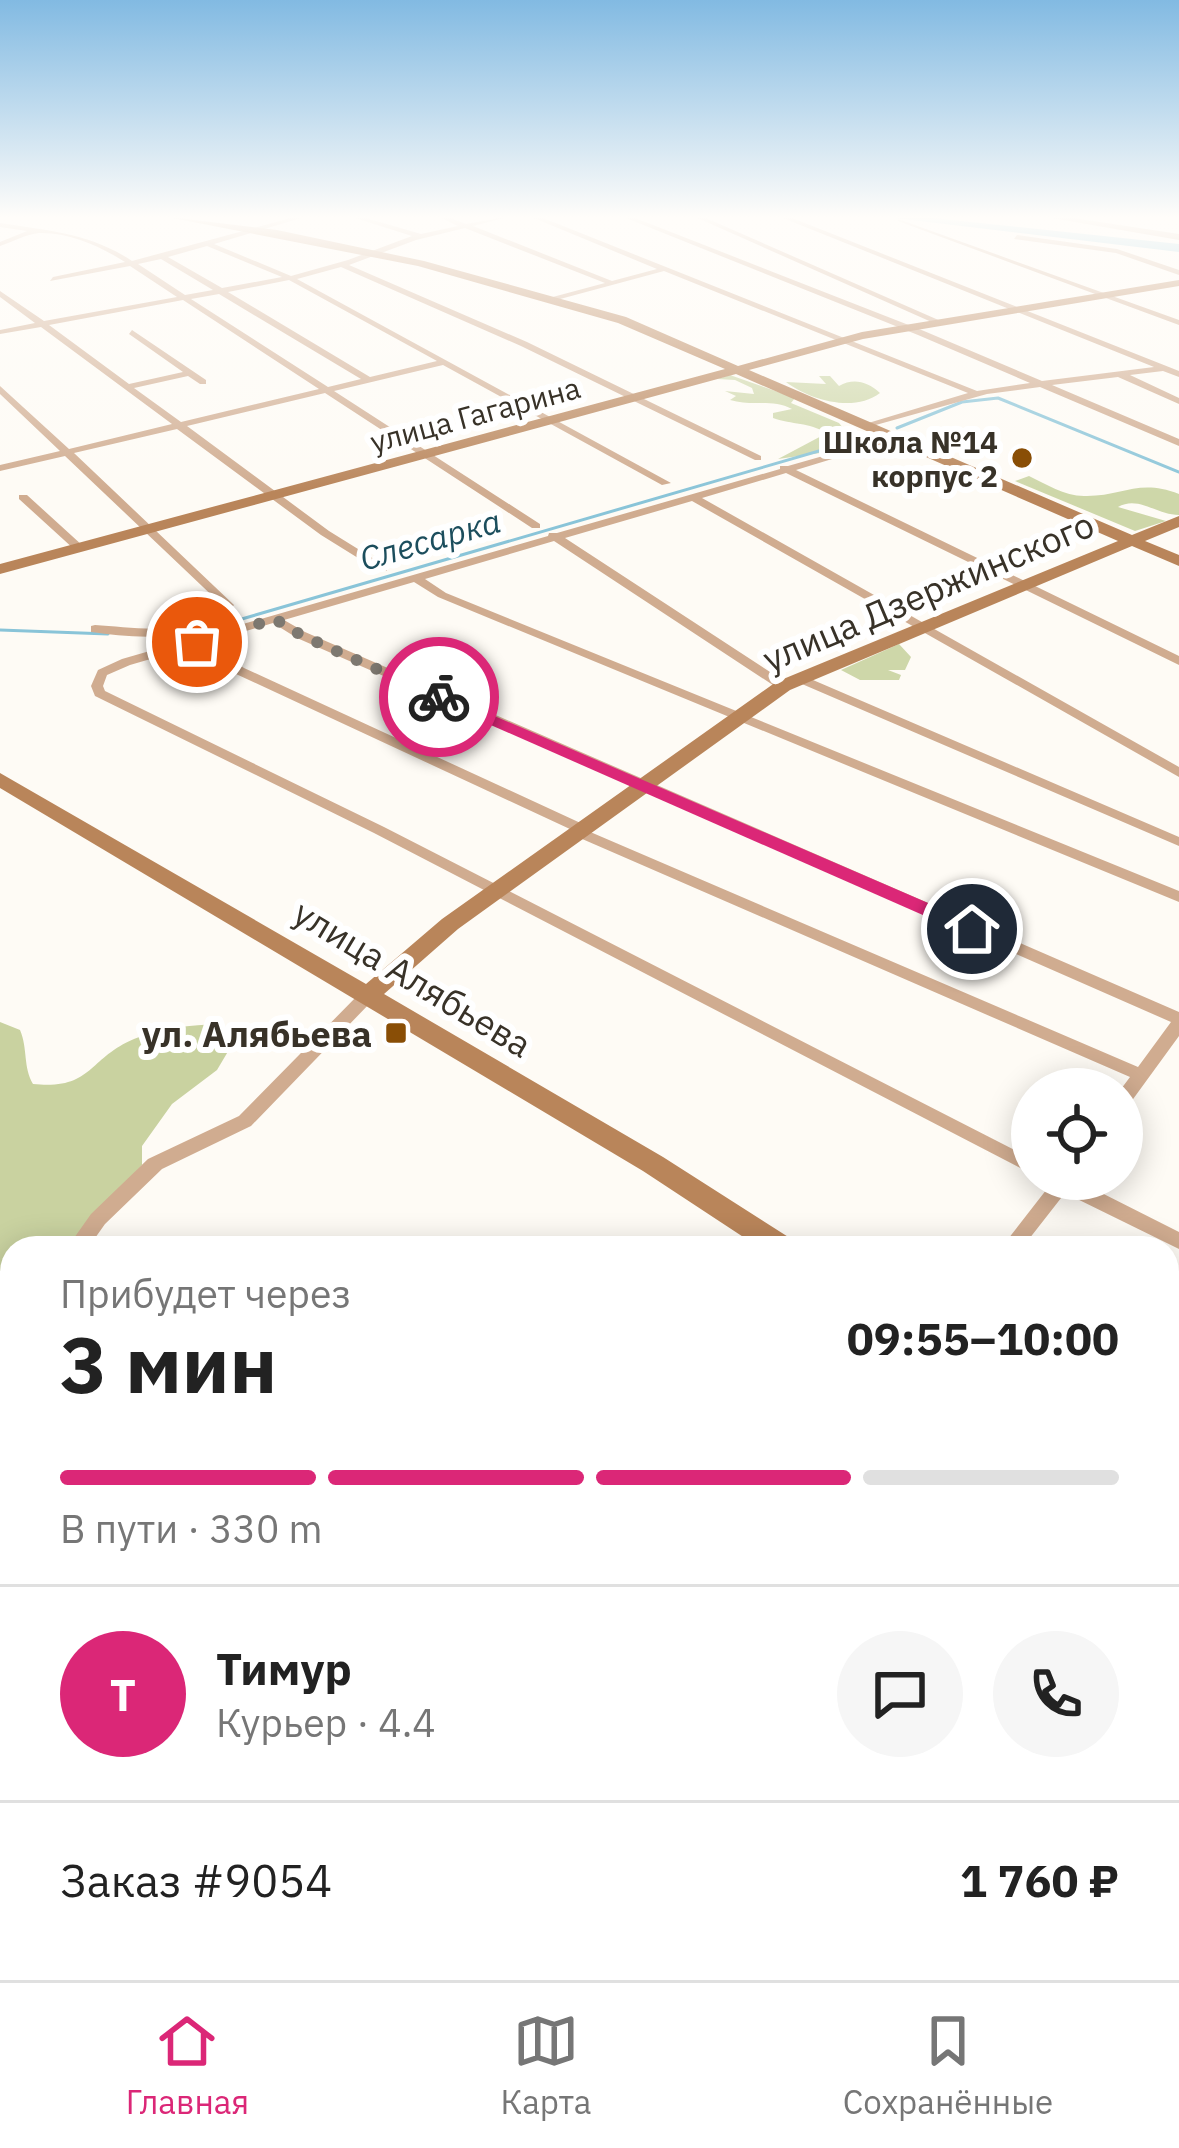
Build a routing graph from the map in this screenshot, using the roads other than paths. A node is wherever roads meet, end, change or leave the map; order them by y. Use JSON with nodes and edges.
{"nodes":[{"id":1,"x":22,"y":308,"type":"edge"},
{"id":2,"x":127,"y":308,"type":"edge"},
{"id":3,"x":198,"y":308,"type":"edge"},
{"id":4,"x":252,"y":308,"type":"edge"},
{"id":5,"x":346,"y":308,"type":"edge"},
{"id":6,"x":439,"y":308,"type":"edge"},
{"id":7,"x":582,"y":308,"type":"edge"},
{"id":8,"x":765,"y":308,"type":"edge"},
{"id":9,"x":859,"y":308,"type":"edge"},
{"id":10,"x":908,"y":308,"type":"edge"},
{"id":11,"x":1013,"y":308,"type":"edge"},
{"id":12,"x":1027,"y":308,"type":"edge"},
{"id":13,"x":1138,"y":308,"type":"edge"},
{"id":14,"x":1017,"y":310,"type":"junction"},
{"id":15,"x":939,"y":322,"type":"junction"},
{"id":16,"x":1179,"y":323,"type":"edge"},
{"id":17,"x":44,"y":324,"type":"junction"},
{"id":18,"x":906,"y":327,"type":"junction"},
{"id":19,"x":0,"y":332,"type":"edge"},
{"id":20,"x":131,"y":332,"type":"dead end"},
{"id":21,"x":844,"y":341,"type":"junction"},
{"id":22,"x":445,"y":362,"type":"junction"},
{"id":23,"x":739,"y":369,"type":"junction"},
{"id":24,"x":1165,"y":369,"type":"junction"},
{"id":25,"x":1179,"y":371,"type":"edge"},
{"id":26,"x":188,"y":373,"type":"junction"},
{"id":27,"x":1118,"y":374,"type":"junction"},
{"id":28,"x":369,"y":380,"type":"junction"},
{"id":29,"x":203,"y":382,"type":"dead end"},
{"id":30,"x":1036,"y":383,"type":"junction"},
{"id":31,"x":127,"y":387,"type":"junction"},
{"id":32,"x":0,"y":388,"type":"edge"},
{"id":33,"x":327,"y":391,"type":"junction"},
{"id":34,"x":975,"y":393,"type":"junction"},
{"id":35,"x":636,"y":398,"type":"junction"},
{"id":36,"x":1179,"y":401,"type":"edge"},
{"id":37,"x":552,"y":422,"type":"junction"},
{"id":38,"x":868,"y":425,"type":"junction"},
{"id":39,"x":181,"y":426,"type":"junction"},
{"id":40,"x":896,"y":438,"type":"junction"},
{"id":41,"x":1179,"y":443,"type":"edge"},
{"id":42,"x":64,"y":452,"type":"junction"},
{"id":43,"x":428,"y":455,"type":"junction"},
{"id":44,"x":758,"y":458,"type":"dead end"},
{"id":45,"x":0,"y":468,"type":"edge"},
{"id":46,"x":784,"y":469,"type":"junction"},
{"id":47,"x":666,"y":483,"type":"dead end"},
{"id":48,"x":277,"y":496,"type":"junction"},
{"id":49,"x":691,"y":496,"type":"junction"},
{"id":50,"x":22,"y":497,"type":"dead end"},
{"id":51,"x":1179,"y":521,"type":"edge"},
{"id":52,"x":536,"y":526,"type":"dead end"},
{"id":53,"x":147,"y":530,"type":"junction"},
{"id":54,"x":554,"y":535,"type":"junction"},
{"id":55,"x":1131,"y":540,"type":"junction"},
{"id":56,"x":79,"y":548,"type":"junction"},
{"id":57,"x":1179,"y":561,"type":"edge"},
{"id":58,"x":0,"y":568,"type":"edge"},
{"id":59,"x":382,"y":569,"type":"dead end"},
{"id":60,"x":414,"y":577,"type":"junction"},
{"id":61,"x":1022,"y":586,"type":"junction"},
{"id":62,"x":275,"y":619,"type":"junction"},
{"id":63,"x":920,"y":626,"type":"junction"},
{"id":64,"x":95,"y":628,"type":"dead end"},
{"id":65,"x":197,"y":642,"type":"junction"},
{"id":66,"x":1179,"y":661,"type":"edge"},
{"id":67,"x":791,"y":682,"type":"junction"},
{"id":68,"x":741,"y":714,"type":"junction"},
{"id":69,"x":1179,"y":773,"type":"edge"},
{"id":70,"x":0,"y":779,"type":"edge"},
{"id":71,"x":642,"y":786,"type":"junction"},
{"id":72,"x":580,"y":831,"type":"junction"},
{"id":73,"x":1179,"y":842,"type":"edge"},
{"id":74,"x":497,"y":891,"type":"junction"},
{"id":75,"x":1179,"y":897,"type":"edge"},
{"id":76,"x":368,"y":996,"type":"junction"},
{"id":77,"x":1179,"y":1022,"type":"edge"},
{"id":78,"x":1125,"y":1068,"type":"edge"},
{"id":79,"x":1143,"y":1072,"type":"edge"},
{"id":80,"x":1011,"y":1156,"type":"edge"},
{"id":81,"x":1046,"y":1200,"type":"edge"},
{"id":82,"x":1100,"y":1200,"type":"edge"},
{"id":83,"x":86,"y":1236,"type":"edge"},
{"id":84,"x":766,"y":1236,"type":"edge"},
{"id":85,"x":1020,"y":1236,"type":"edge"},
{"id":86,"x":1169,"y":1236,"type":"edge"}],
"edges":[{"from":1,"to":17,"type":"street"},
{"from":2,"to":17,"type":"street"},
{"from":3,"to":33,"type":"street"},
{"from":4,"to":28,"type":"street"},
{"from":5,"to":22,"type":"street"},
{"from":6,"to":35,"type":"street"},
{"from":7,"to":23,"type":"main road"},
{"from":8,"to":21,"type":"street"},
{"from":9,"to":18,"type":"street"},
{"from":10,"to":15,"type":"street"},
{"from":11,"to":14,"type":"street"},
{"from":12,"to":14,"type":"main road","name":"улица Гагарина"},
{"from":13,"to":16,"type":"street"},
{"from":14,"to":15,"type":"main road","name":"улица Гагарина"},
{"from":14,"to":24,"type":"street"},
{"from":15,"to":18,"type":"main road","name":"улица Гагарина"},
{"from":17,"to":19,"type":"street"},
{"from":17,"to":31,"type":"street"},
{"from":18,"to":21,"type":"main road","name":"улица Гагарина"},
{"from":18,"to":30,"type":"street"},
{"from":20,"to":26,"type":"street"},
{"from":21,"to":23,"type":"main road","name":"улица Гагарина"},
{"from":21,"to":34,"type":"street"},
{"from":22,"to":28,"type":"street"},
{"from":22,"to":37,"type":"street"},
{"from":23,"to":35,"type":"main road","name":"улица Гагарина"},
{"from":23,"to":38,"type":"main road"},
{"from":24,"to":25,"type":"street"},
{"from":24,"to":27,"type":"street"},
{"from":26,"to":29,"type":"street"},
{"from":26,"to":31,"type":"street"},
{"from":27,"to":30,"type":"street"},
{"from":27,"to":36,"type":"street"},
{"from":28,"to":33,"type":"street"},
{"from":30,"to":34,"type":"street"},
{"from":30,"to":41,"type":"street"},
{"from":31,"to":39,"type":"street"},
{"from":32,"to":42,"type":"street"},
{"from":33,"to":39,"type":"street"},
{"from":33,"to":43,"type":"street"},
{"from":34,"to":38,"type":"street"},
{"from":35,"to":37,"type":"main road","name":"улица Гагарина"},
{"from":35,"to":44,"type":"street"},
{"from":37,"to":43,"type":"main road","name":"улица Гагарина"},
{"from":37,"to":47,"type":"street"},
{"from":38,"to":40,"type":"main road"},
{"from":39,"to":42,"type":"street"},
{"from":39,"to":48,"type":"street"},
{"from":40,"to":46,"type":"street"},
{"from":40,"to":55,"type":"main road"},
{"from":42,"to":45,"type":"street"},
{"from":42,"to":53,"type":"street"},
{"from":43,"to":48,"type":"main road","name":"улица Гагарина"},
{"from":43,"to":52,"type":"street"},
{"from":46,"to":49,"type":"street"},
{"from":46,"to":61,"type":"street"},
{"from":48,"to":53,"type":"main road","name":"улица Гагарина"},
{"from":48,"to":59,"type":"street"},
{"from":49,"to":54,"type":"street"},
{"from":49,"to":63,"type":"street"},
{"from":50,"to":56,"type":"street"},
{"from":51,"to":55,"type":"main road","name":"улица Дзержинского"},
{"from":53,"to":56,"type":"main road","name":"улица Гагарина"},
{"from":53,"to":64,"type":"street"},
{"from":54,"to":60,"type":"street"},
{"from":54,"to":67,"type":"street"},
{"from":55,"to":57,"type":"main road"},
{"from":55,"to":61,"type":"main road","name":"улица Дзержинского"},
{"from":56,"to":58,"type":"main road","name":"улица Гагарина"},
{"from":60,"to":62,"type":"street"},
{"from":60,"to":68,"type":"street"},
{"from":61,"to":63,"type":"main road","name":"улица Дзержинского"},
{"from":61,"to":66,"type":"street"},
{"from":62,"to":65,"type":"street"},
{"from":62,"to":71,"type":"street"},
{"from":63,"to":67,"type":"main road","name":"улица Дзержинского"},
{"from":63,"to":69,"type":"street"},
{"from":65,"to":72,"type":"street"},
{"from":65,"to":74,"type":"street"},
{"from":67,"to":68,"type":"main road","name":"улица Дзержинского"},
{"from":67,"to":73,"type":"street"},
{"from":68,"to":71,"type":"main road","name":"улица Дзержинского"},
{"from":68,"to":75,"type":"street"},
{"from":70,"to":76,"type":"main road","name":"улица Алябьева"},
{"from":71,"to":72,"type":"main road","name":"улица Дзержинского"},
{"from":71,"to":77,"type":"street"},
{"from":72,"to":74,"type":"main road","name":"улица Дзержинского"},
{"from":72,"to":78,"type":"street"},
{"from":74,"to":76,"type":"main road","name":"улица Дзержинского"},
{"from":74,"to":80,"type":"street"},
{"from":76,"to":83,"type":"street"},
{"from":76,"to":84,"type":"main road","name":"улица Алябьева"},
{"from":77,"to":79,"type":"street"},
{"from":81,"to":85,"type":"street"},
{"from":82,"to":86,"type":"street"}]}
